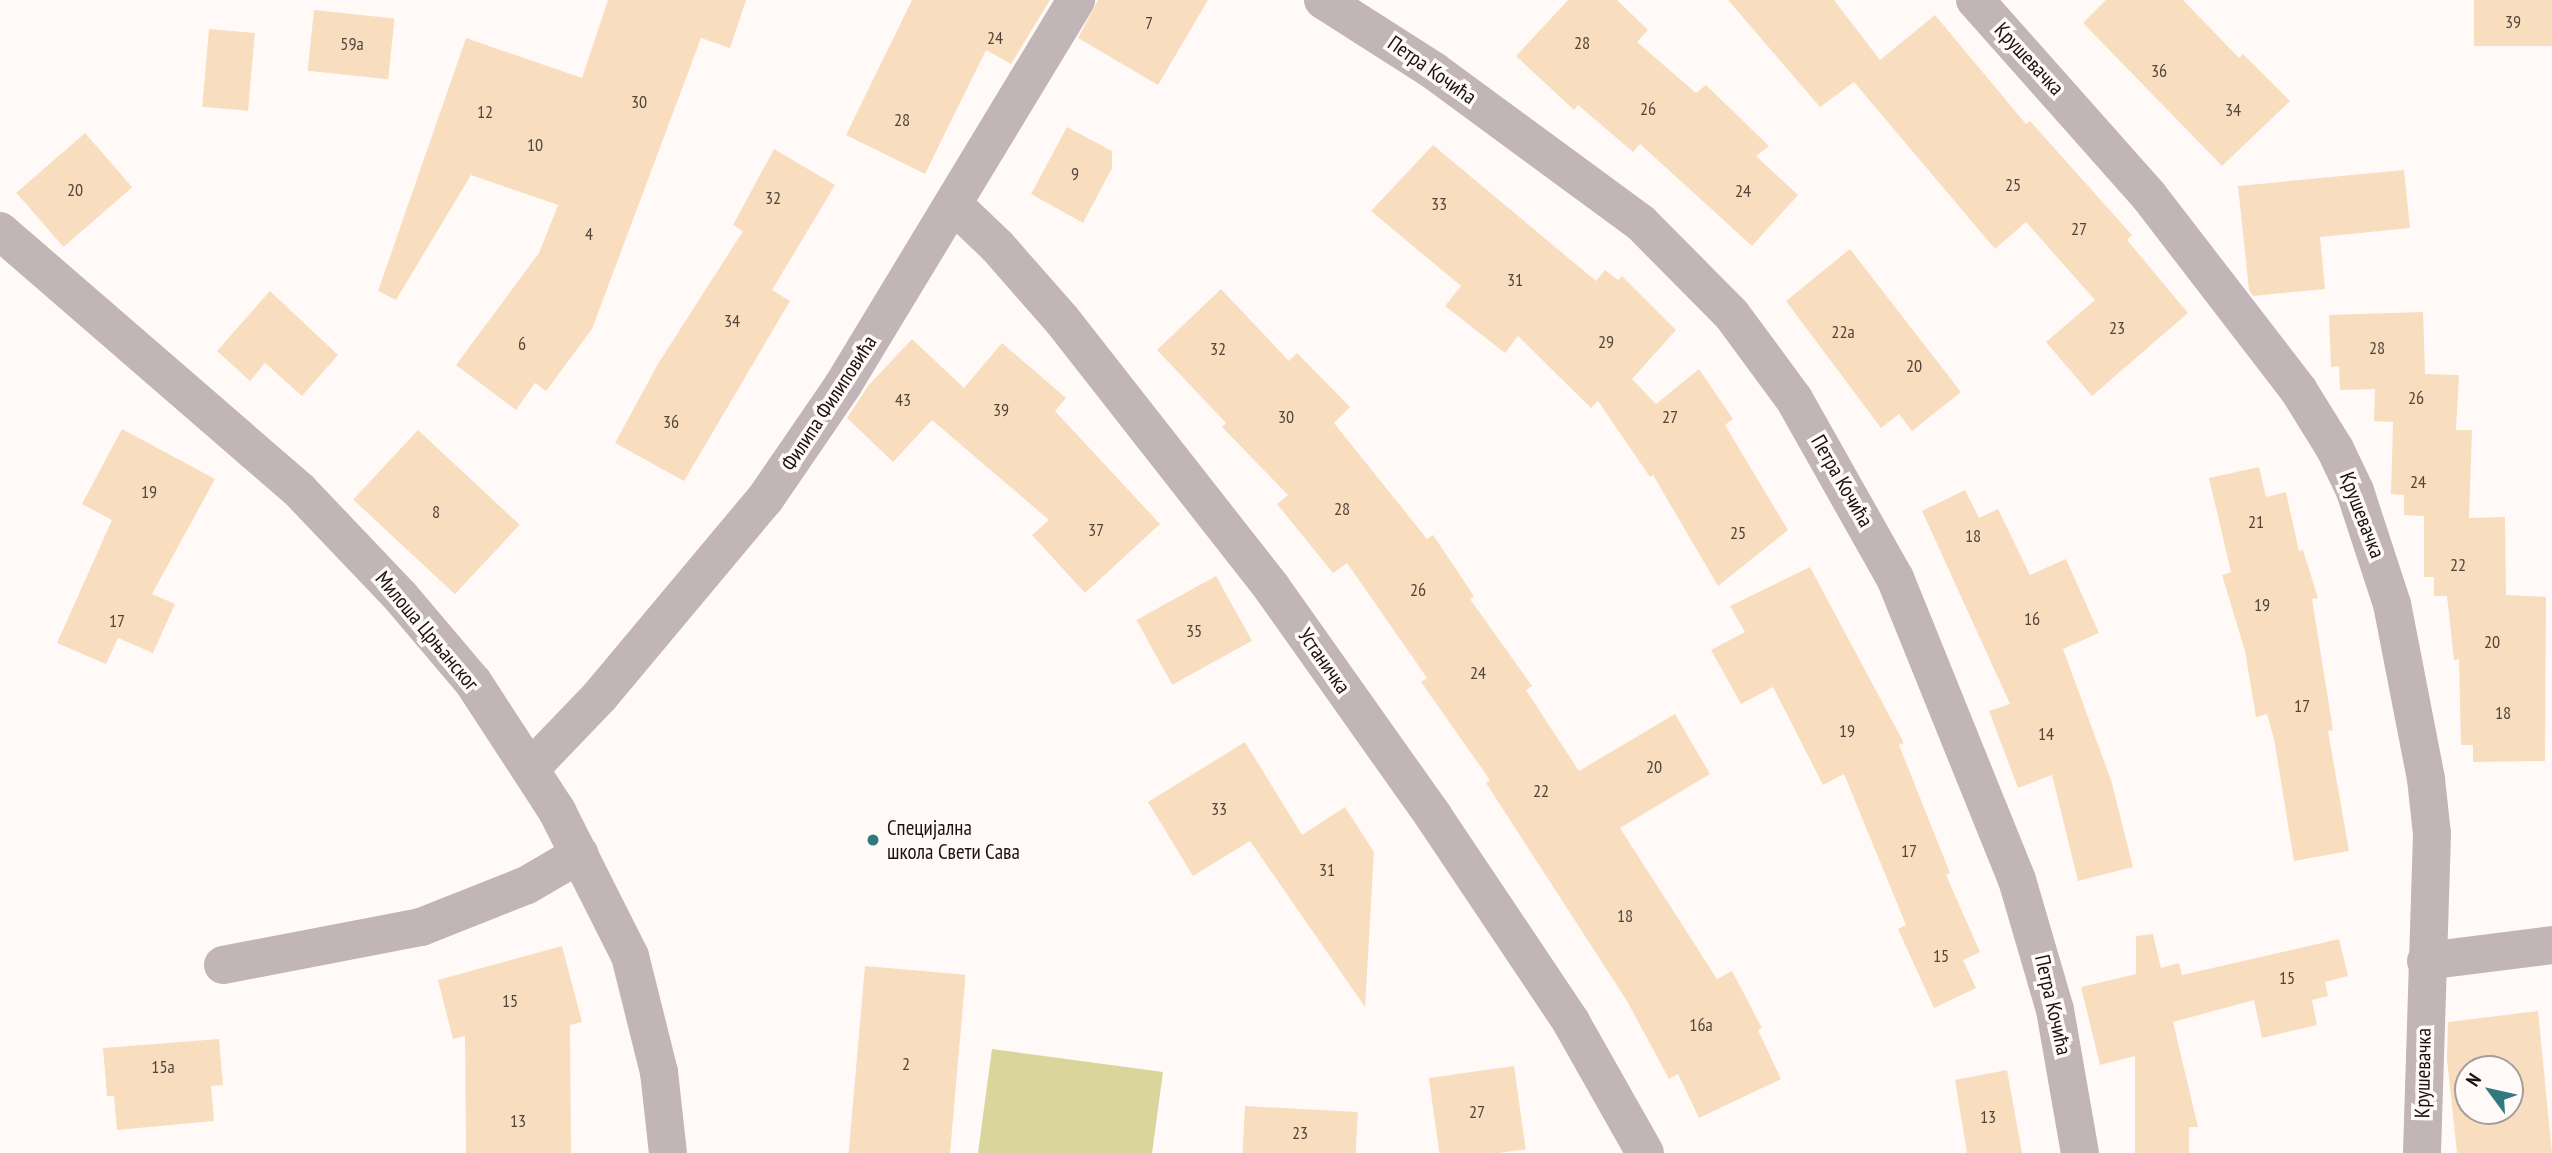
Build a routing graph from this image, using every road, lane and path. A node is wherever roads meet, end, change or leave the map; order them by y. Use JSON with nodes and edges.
{"nodes":[{"id":1,"x":1076,"y":0,"type":"edge"},
{"id":2,"x":1323,"y":0,"type":"edge"},
{"id":3,"x":1975,"y":0,"type":"edge"},
{"id":4,"x":954,"y":205,"type":"junction"},
{"id":5,"x":0,"y":231,"type":"edge"},
{"id":6,"x":531,"y":768,"type":"junction"},
{"id":7,"x":580,"y":854,"type":"junction"},
{"id":8,"x":2552,"y":945,"type":"edge"},
{"id":9,"x":2426,"y":961,"type":"junction"},
{"id":10,"x":223,"y":965,"type":"dead end"},
{"id":11,"x":668,"y":1153,"type":"edge"},
{"id":12,"x":1645,"y":1153,"type":"edge"},
{"id":13,"x":2080,"y":1153,"type":"edge"},
{"id":14,"x":2422,"y":1153,"type":"edge"}],
"edges":[{"from":1,"to":4,"type":"street","name":"Филипа Филиповића"},
{"from":2,"to":13,"type":"street","name":"Петра Кочића"},
{"from":3,"to":9,"type":"street","name":"Крушевачка"},
{"from":4,"to":6,"type":"street","name":"Филипа Филиповића"},
{"from":4,"to":12,"type":"street","name":"Устаничка"},
{"from":5,"to":6,"type":"street","name":"Милоша Црњанског"},
{"from":6,"to":7,"type":"street","name":"Милоша Црњанског"},
{"from":7,"to":10,"type":"street"},
{"from":7,"to":11,"type":"street","name":"Милоша Црњанског"},
{"from":8,"to":9,"type":"street"},
{"from":9,"to":14,"type":"street","name":"Крушевачка"}]}
